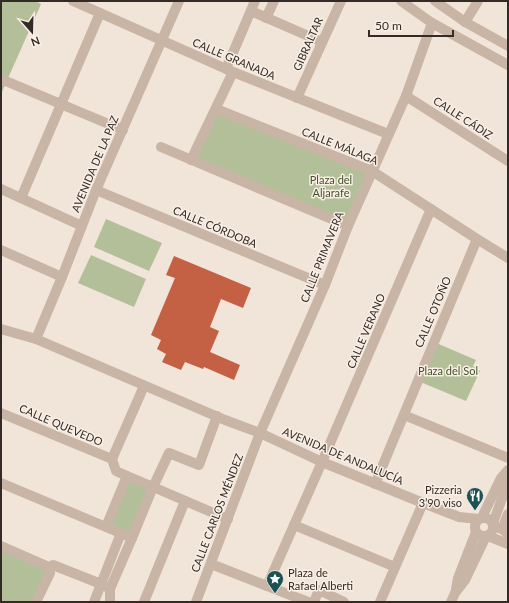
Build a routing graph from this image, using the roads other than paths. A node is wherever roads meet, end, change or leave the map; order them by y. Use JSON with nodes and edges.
{"nodes":[{"id":1,"x":73,"y":1,"type":"edge"},
{"id":2,"x":179,"y":1,"type":"edge"},
{"id":3,"x":255,"y":1,"type":"edge"},
{"id":4,"x":274,"y":1,"type":"edge"},
{"id":5,"x":341,"y":1,"type":"edge"},
{"id":6,"x":401,"y":1,"type":"edge"},
{"id":7,"x":435,"y":1,"type":"edge"},
{"id":8,"x":478,"y":1,"type":"edge"},
{"id":9,"x":250,"y":11,"type":"junction"},
{"id":10,"x":100,"y":13,"type":"junction"},
{"id":11,"x":266,"y":18,"type":"junction"},
{"id":12,"x":465,"y":22,"type":"junction"},
{"id":13,"x":432,"y":23,"type":"junction"},
{"id":14,"x":161,"y":40,"type":"junction"},
{"id":15,"x":322,"y":42,"type":"junction"},
{"id":16,"x":508,"y":46,"type":"edge"},
{"id":17,"x":508,"y":66,"type":"edge"},
{"id":18,"x":229,"y":70,"type":"junction"},
{"id":19,"x":1,"y":79,"type":"edge"},
{"id":20,"x":406,"y":96,"type":"junction"},
{"id":21,"x":297,"y":98,"type":"junction"},
{"id":22,"x":61,"y":104,"type":"junction"},
{"id":23,"x":216,"y":109,"type":"junction"},
{"id":24,"x":123,"y":130,"type":"junction"},
{"id":25,"x":388,"y":134,"type":"junction"},
{"id":26,"x":161,"y":147,"type":"dead end"},
{"id":27,"x":191,"y":160,"type":"junction"},
{"id":28,"x":508,"y":161,"type":"edge"},
{"id":29,"x":372,"y":171,"type":"junction"},
{"id":30,"x":1,"y":189,"type":"edge"},
{"id":31,"x":96,"y":190,"type":"junction"},
{"id":32,"x":21,"y":198,"type":"junction"},
{"id":33,"x":431,"y":209,"type":"junction"},
{"id":34,"x":82,"y":226,"type":"junction"},
{"id":35,"x":348,"y":226,"type":"junction"},
{"id":36,"x":477,"y":239,"type":"junction"},
{"id":37,"x":1,"y":250,"type":"edge"},
{"id":38,"x":508,"y":258,"type":"edge"},
{"id":39,"x":62,"y":277,"type":"junction"},
{"id":40,"x":325,"y":285,"type":"junction"},
{"id":41,"x":1,"y":329,"type":"edge"},
{"id":42,"x":36,"y":339,"type":"junction"},
{"id":43,"x":144,"y":386,"type":"junction"},
{"id":44,"x":1,"y":412,"type":"edge"},
{"id":45,"x":404,"y":415,"type":"junction"},
{"id":46,"x":217,"y":416,"type":"junction"},
{"id":47,"x":260,"y":433,"type":"junction"},
{"id":48,"x":508,"y":458,"type":"edge"},
{"id":49,"x":112,"y":459,"type":"junction"},
{"id":50,"x":322,"y":462,"type":"junction"},
{"id":51,"x":508,"y":470,"type":"edge"},
{"id":52,"x":127,"y":476,"type":"junction"},
{"id":53,"x":508,"y":482,"type":"edge"},
{"id":54,"x":1,"y":483,"type":"edge"},
{"id":55,"x":375,"y":484,"type":"junction"},
{"id":56,"x":153,"y":487,"type":"junction"},
{"id":57,"x":185,"y":501,"type":"junction"},
{"id":58,"x":422,"y":503,"type":"junction"},
{"id":59,"x":508,"y":514,"type":"edge"},
{"id":60,"x":459,"y":517,"type":"junction"},
{"id":61,"x":481,"y":518,"type":"junction"},
{"id":62,"x":228,"y":519,"type":"junction"},
{"id":63,"x":294,"y":525,"type":"junction"},
{"id":64,"x":106,"y":527,"type":"junction"},
{"id":65,"x":499,"y":528,"type":"edge"},
{"id":66,"x":475,"y":531,"type":"junction"},
{"id":67,"x":121,"y":533,"type":"junction"},
{"id":68,"x":487,"y":536,"type":"junction"},
{"id":69,"x":132,"y":538,"type":"junction"},
{"id":70,"x":508,"y":544,"type":"edge"},
{"id":71,"x":1,"y":546,"type":"edge"},
{"id":72,"x":211,"y":564,"type":"junction"},
{"id":73,"x":49,"y":567,"type":"junction"},
{"id":74,"x":395,"y":567,"type":"junction"},
{"id":75,"x":106,"y":586,"type":"junction"},
{"id":76,"x":267,"y":586,"type":"junction"},
{"id":77,"x":453,"y":598,"type":"edge"},
{"id":78,"x":36,"y":602,"type":"edge"},
{"id":79,"x":94,"y":602,"type":"edge"},
{"id":80,"x":110,"y":602,"type":"edge"},
{"id":81,"x":144,"y":602,"type":"edge"},
{"id":82,"x":196,"y":602,"type":"edge"},
{"id":83,"x":308,"y":602,"type":"edge"},
{"id":84,"x":314,"y":602,"type":"edge"},
{"id":85,"x":344,"y":602,"type":"edge"},
{"id":86,"x":380,"y":602,"type":"edge"}],
"edges":[{"from":1,"to":10,"type":"street","name":"CALLE GRANADA"},
{"from":2,"to":14,"type":"street","name":"AVENIDA DE LA PAZ"},
{"from":3,"to":9,"type":"street"},
{"from":4,"to":11,"type":"street"},
{"from":5,"to":15,"type":"street","name":"GIBRALTAR"},
{"from":6,"to":13,"type":"street"},
{"from":7,"to":12,"type":"street"},
{"from":8,"to":12,"type":"street"},
{"from":9,"to":11,"type":"street"},
{"from":9,"to":18,"type":"street"},
{"from":10,"to":14,"type":"street","name":"CALLE GRANADA"},
{"from":10,"to":22,"type":"street"},
{"from":11,"to":15,"type":"street"},
{"from":12,"to":16,"type":"street"},
{"from":13,"to":17,"type":"street"},
{"from":13,"to":20,"type":"street","name":"CALLE PRIMAVERA"},
{"from":14,"to":18,"type":"street","name":"CALLE GRANADA"},
{"from":14,"to":24,"type":"street","name":"AVENIDA DE LA PAZ"},
{"from":15,"to":21,"type":"street","name":"GIBRALTAR"},
{"from":18,"to":21,"type":"street","name":"CALLE GRANADA"},
{"from":18,"to":23,"type":"street"},
{"from":19,"to":22,"type":"street"},
{"from":20,"to":25,"type":"street","name":"CALLE PRIMAVERA"},
{"from":20,"to":28,"type":"street","name":"CALLE CÁDIZ"},
{"from":21,"to":25,"type":"street","name":"CALLE GRANADA"},
{"from":22,"to":24,"type":"street"},
{"from":22,"to":32,"type":"street"},
{"from":23,"to":27,"type":"street"},
{"from":23,"to":29,"type":"street","name":"CALLE MÁLAGA"},
{"from":24,"to":31,"type":"street","name":"AVENIDA DE LA PAZ"},
{"from":25,"to":29,"type":"street","name":"CALLE PRIMAVERA"},
{"from":26,"to":27,"type":"street"},
{"from":27,"to":35,"type":"street"},
{"from":29,"to":33,"type":"street","name":"CALLE MÁLAGA"},
{"from":29,"to":35,"type":"street","name":"CALLE PRIMAVERA"},
{"from":30,"to":32,"type":"street"},
{"from":31,"to":34,"type":"street","name":"AVENIDA DE LA PAZ"},
{"from":31,"to":40,"type":"street","name":"CALLE CÓRDOBA"},
{"from":32,"to":34,"type":"street"},
{"from":33,"to":36,"type":"street","name":"CALLE MÁLAGA"},
{"from":33,"to":50,"type":"street","name":"CALLE VERANO"},
{"from":34,"to":39,"type":"street","name":"AVENIDA DE LA PAZ"},
{"from":35,"to":40,"type":"street","name":"CALLE PRIMAVERA"},
{"from":36,"to":38,"type":"street","name":"CALLE MÁLAGA"},
{"from":36,"to":45,"type":"street","name":"CALLE OTOÑO"},
{"from":37,"to":39,"type":"street"},
{"from":39,"to":42,"type":"street","name":"AVENIDA DE LA PAZ"},
{"from":40,"to":47,"type":"street","name":"CALLE PRIMAVERA"},
{"from":41,"to":42,"type":"street","name":"AVENIDA DE ANDALUCÍA"},
{"from":42,"to":43,"type":"street","name":"AVENIDA DE ANDALUCÍA"},
{"from":43,"to":46,"type":"street","name":"AVENIDA DE ANDALUCÍA"},
{"from":43,"to":49,"type":"street","name":"CALLE QUEVEDO"},
{"from":44,"to":49,"type":"street","name":"CALLE QUEVEDO"},
{"from":45,"to":48,"type":"street"},
{"from":45,"to":55,"type":"street","name":"CALLE OTOÑO"},
{"from":46,"to":47,"type":"street","name":"AVENIDA DE ANDALUCÍA"},
{"from":46,"to":56,"type":"street"},
{"from":47,"to":50,"type":"street","name":"AVENIDA DE ANDALUCÍA"},
{"from":47,"to":62,"type":"street","name":"CALLE CARLOS MÉNDEZ"},
{"from":49,"to":52,"type":"street","name":"CALLE QUEVEDO"},
{"from":50,"to":55,"type":"street","name":"AVENIDA DE ANDALUCÍA"},
{"from":50,"to":63,"type":"street","name":"CALLE VERANO"},
{"from":51,"to":61,"type":"street"},
{"from":52,"to":56,"type":"street","name":"CALLE QUEVEDO"},
{"from":52,"to":64,"type":"street"},
{"from":53,"to":65,"type":"street"},
{"from":54,"to":64,"type":"street"},
{"from":55,"to":58,"type":"street","name":"AVENIDA DE ANDALUCÍA"},
{"from":56,"to":57,"type":"street"},
{"from":56,"to":69,"type":"street"},
{"from":57,"to":62,"type":"street"},
{"from":57,"to":81,"type":"street"},
{"from":58,"to":60,"type":"street","name":"AVENIDA DE ANDALUCÍA"},
{"from":58,"to":74,"type":"street"},
{"from":59,"to":65,"type":"street"},
{"from":60,"to":61,"type":"street","name":"AVENIDA DE ANDALUCÍA"},
{"from":60,"to":66,"type":"street","name":"AVENIDA DE ANDALUCÍA"},
{"from":61,"to":65,"type":"street","name":"AVENIDA DE ANDALUCÍA"},
{"from":61,"to":66,"type":"street"},
{"from":62,"to":72,"type":"street","name":"CALLE CARLOS MÉNDEZ"},
{"from":63,"to":74,"type":"street"},
{"from":63,"to":76,"type":"street","name":"CALLE VERANO"},
{"from":64,"to":67,"type":"street"},
{"from":65,"to":68,"type":"street"},
{"from":66,"to":68,"type":"street","name":"AVENIDA DE ANDALUCÍA"},
{"from":66,"to":77,"type":"street"},
{"from":67,"to":69,"type":"street"},
{"from":67,"to":75,"type":"street"},
{"from":68,"to":70,"type":"street","name":"AVENIDA DE ANDALUCÍA"},
{"from":68,"to":77,"type":"street"},
{"from":69,"to":75,"type":"street"},
{"from":71,"to":73,"type":"street"},
{"from":72,"to":76,"type":"street"},
{"from":72,"to":82,"type":"street","name":"CALLE CARLOS MÉNDEZ"},
{"from":73,"to":75,"type":"street"},
{"from":73,"to":78,"type":"street"},
{"from":74,"to":86,"type":"street"},
{"from":75,"to":79,"type":"street"},
{"from":75,"to":80,"type":"street"},
{"from":76,"to":83,"type":"street"},
{"from":84,"to":85,"type":"street"}]}
